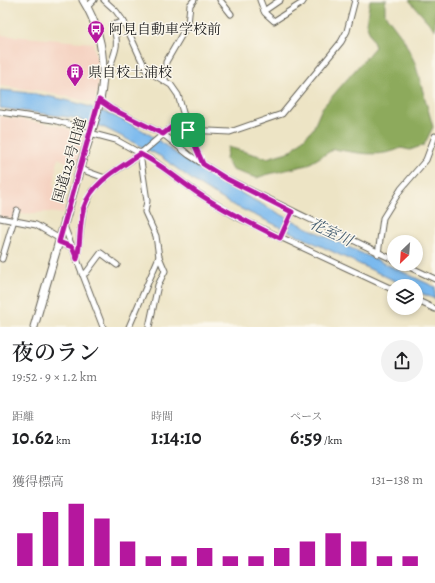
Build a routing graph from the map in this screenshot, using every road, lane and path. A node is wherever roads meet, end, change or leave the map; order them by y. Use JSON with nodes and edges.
{"nodes":[{"id":1,"x":82,"y":0,"type":"edge"},
{"id":2,"x":94,"y":0,"type":"edge"},
{"id":3,"x":104,"y":0,"type":"edge"},
{"id":4,"x":194,"y":0,"type":"edge"},
{"id":5,"x":220,"y":0,"type":"edge"},
{"id":6,"x":260,"y":0,"type":"edge"},
{"id":7,"x":280,"y":0,"type":"edge"},
{"id":8,"x":304,"y":0,"type":"edge"},
{"id":9,"x":355,"y":0,"type":"edge"},
{"id":10,"x":87,"y":7,"type":"junction"},
{"id":11,"x":264,"y":11,"type":"junction"},
{"id":12,"x":231,"y":14,"type":"dead end"},
{"id":13,"x":124,"y":22,"type":"junction"},
{"id":14,"x":103,"y":72,"type":"junction"},
{"id":15,"x":166,"y":80,"type":"junction"},
{"id":16,"x":99,"y":103,"type":"junction"},
{"id":17,"x":0,"y":112,"type":"edge"},
{"id":18,"x":188,"y":130,"type":"junction"},
{"id":19,"x":91,"y":131,"type":"junction"},
{"id":20,"x":161,"y":136,"type":"junction"},
{"id":21,"x":435,"y":136,"type":"edge"},
{"id":22,"x":141,"y":153,"type":"junction"},
{"id":23,"x":203,"y":164,"type":"junction"},
{"id":24,"x":80,"y":169,"type":"junction"},
{"id":25,"x":105,"y":178,"type":"junction"},
{"id":26,"x":17,"y":210,"type":"dead end"},
{"id":27,"x":292,"y":212,"type":"junction"},
{"id":28,"x":0,"y":218,"type":"edge"},
{"id":29,"x":14,"y":220,"type":"junction"},
{"id":30,"x":64,"y":226,"type":"junction"},
{"id":31,"x":280,"y":238,"type":"junction"},
{"id":32,"x":59,"y":241,"type":"junction"},
{"id":33,"x":72,"y":247,"type":"junction"},
{"id":34,"x":378,"y":254,"type":"junction"},
{"id":35,"x":159,"y":257,"type":"junction"},
{"id":36,"x":387,"y":257,"type":"edge"},
{"id":37,"x":2,"y":259,"type":"dead end"},
{"id":38,"x":77,"y":259,"type":"junction"},
{"id":39,"x":117,"y":265,"type":"dead end"},
{"id":40,"x":418,"y":271,"type":"edge"},
{"id":41,"x":82,"y":274,"type":"junction"},
{"id":42,"x":435,"y":279,"type":"edge"},
{"id":43,"x":387,"y":287,"type":"edge"},
{"id":44,"x":423,"y":303,"type":"edge"},
{"id":45,"x":435,"y":309,"type":"edge"},
{"id":46,"x":34,"y":327,"type":"edge"},
{"id":47,"x":103,"y":327,"type":"edge"},
{"id":48,"x":129,"y":327,"type":"edge"},
{"id":49,"x":149,"y":327,"type":"edge"}],
"edges":[{"from":1,"to":10,"type":"street","name":"国道125号旧道"},
{"from":2,"to":10,"type":"street"},
{"from":3,"to":13,"type":"street"},
{"from":4,"to":15,"type":"street"},
{"from":5,"to":12,"type":"street"},
{"from":6,"to":11,"type":"street"},
{"from":7,"to":11,"type":"street"},
{"from":8,"to":11,"type":"street"},
{"from":9,"to":18,"type":"street"},
{"from":10,"to":14,"type":"street","name":"国道125号旧道"},
{"from":13,"to":14,"type":"street"},
{"from":13,"to":15,"type":"street"},
{"from":14,"to":16,"type":"street","name":"国道125号旧道"},
{"from":15,"to":18,"type":"street"},
{"from":16,"to":19,"type":"street","name":"国道125号旧道"},
{"from":16,"to":20,"type":"street"},
{"from":17,"to":19,"type":"street"},
{"from":18,"to":20,"type":"street"},
{"from":18,"to":23,"type":"street"},
{"from":19,"to":22,"type":"street"},
{"from":19,"to":24,"type":"street","name":"国道125号旧道"},
{"from":20,"to":22,"type":"street"},
{"from":20,"to":23,"type":"street"},
{"from":21,"to":34,"type":"street"},
{"from":22,"to":25,"type":"street"},
{"from":22,"to":31,"type":"street"},
{"from":22,"to":35,"type":"street"},
{"from":23,"to":27,"type":"street"},
{"from":24,"to":25,"type":"street"},
{"from":24,"to":30,"type":"street","name":"国道125号旧道"},
{"from":25,"to":38,"type":"street"},
{"from":26,"to":29,"type":"street"},
{"from":27,"to":31,"type":"street"},
{"from":27,"to":34,"type":"street"},
{"from":28,"to":29,"type":"street"},
{"from":29,"to":32,"type":"street"},
{"from":29,"to":37,"type":"street"},
{"from":30,"to":32,"type":"street","name":"国道125号旧道"},
{"from":30,"to":33,"type":"street"},
{"from":31,"to":43,"type":"street"},
{"from":32,"to":33,"type":"street"},
{"from":32,"to":46,"type":"street","name":"国道125号旧道"},
{"from":33,"to":38,"type":"street"},
{"from":34,"to":36,"type":"street"},
{"from":35,"to":48,"type":"street"},
{"from":35,"to":49,"type":"street"},
{"from":38,"to":41,"type":"street"},
{"from":39,"to":41,"type":"street"},
{"from":40,"to":42,"type":"street"},
{"from":41,"to":47,"type":"street"},
{"from":44,"to":45,"type":"street"}]}
